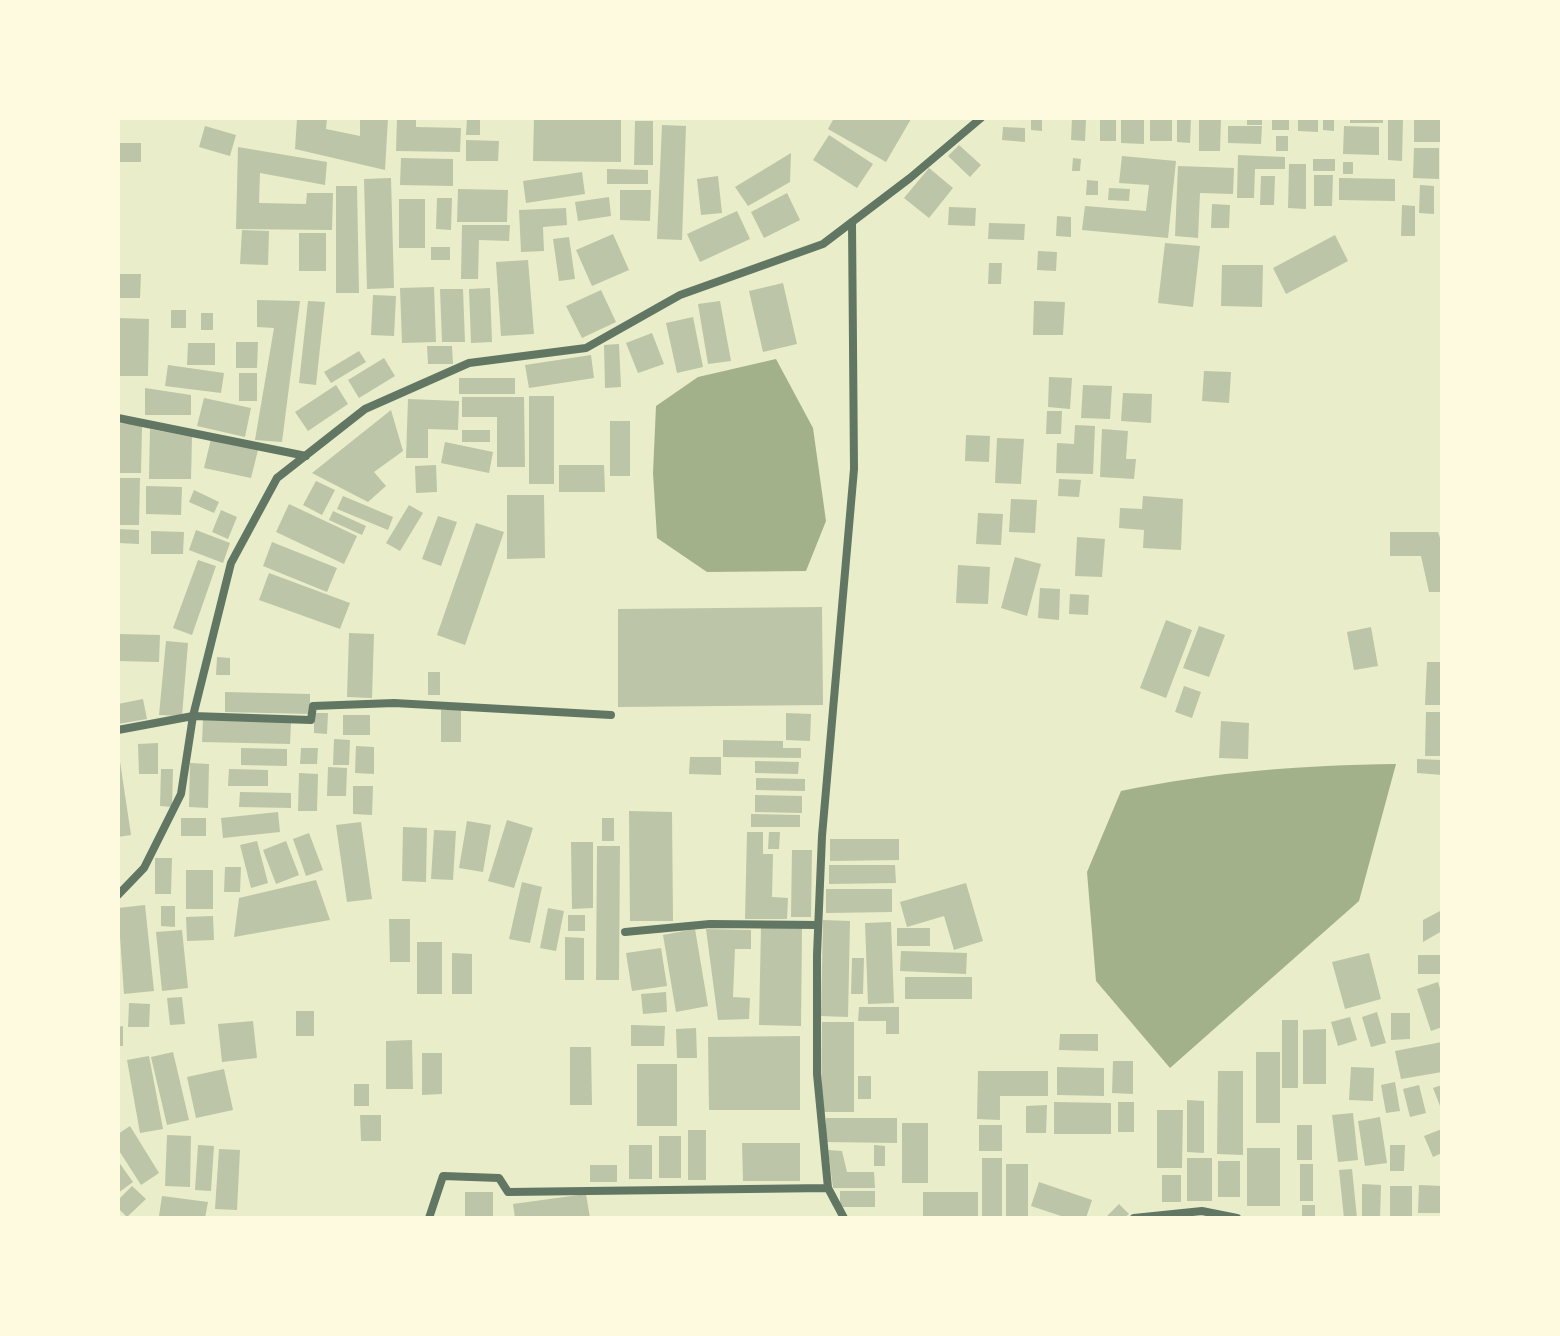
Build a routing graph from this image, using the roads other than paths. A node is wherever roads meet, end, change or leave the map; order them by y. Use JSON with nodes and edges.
{"nodes":[{"id":1,"x":981,"y":118,"type":"edge"},
{"id":2,"x":852,"y":222,"type":"junction"},
{"id":3,"x":118,"y":418,"type":"edge"},
{"id":4,"x":306,"y":456,"type":"junction"},
{"id":5,"x":611,"y":715,"type":"dead end"},
{"id":6,"x":193,"y":716,"type":"junction"},
{"id":7,"x":118,"y":730,"type":"edge"},
{"id":8,"x":118,"y":895,"type":"edge"},
{"id":9,"x":818,"y":925,"type":"junction"},
{"id":10,"x":625,"y":932,"type":"dead end"},
{"id":11,"x":828,"y":1188,"type":"junction"},
{"id":12,"x":429,"y":1218,"type":"edge"},
{"id":13,"x":844,"y":1218,"type":"edge"},
{"id":14,"x":1134,"y":1218,"type":"edge"},
{"id":15,"x":1237,"y":1218,"type":"edge"}],
"edges":[{"from":1,"to":2,"type":"street"},
{"from":2,"to":4,"type":"street"},
{"from":2,"to":9,"type":"street"},
{"from":3,"to":4,"type":"street"},
{"from":4,"to":6,"type":"street"},
{"from":5,"to":6,"type":"street"},
{"from":6,"to":7,"type":"street"},
{"from":6,"to":8,"type":"street"},
{"from":9,"to":10,"type":"street"},
{"from":9,"to":11,"type":"street"},
{"from":11,"to":12,"type":"street"},
{"from":11,"to":13,"type":"street"},
{"from":14,"to":15,"type":"street"}]}
